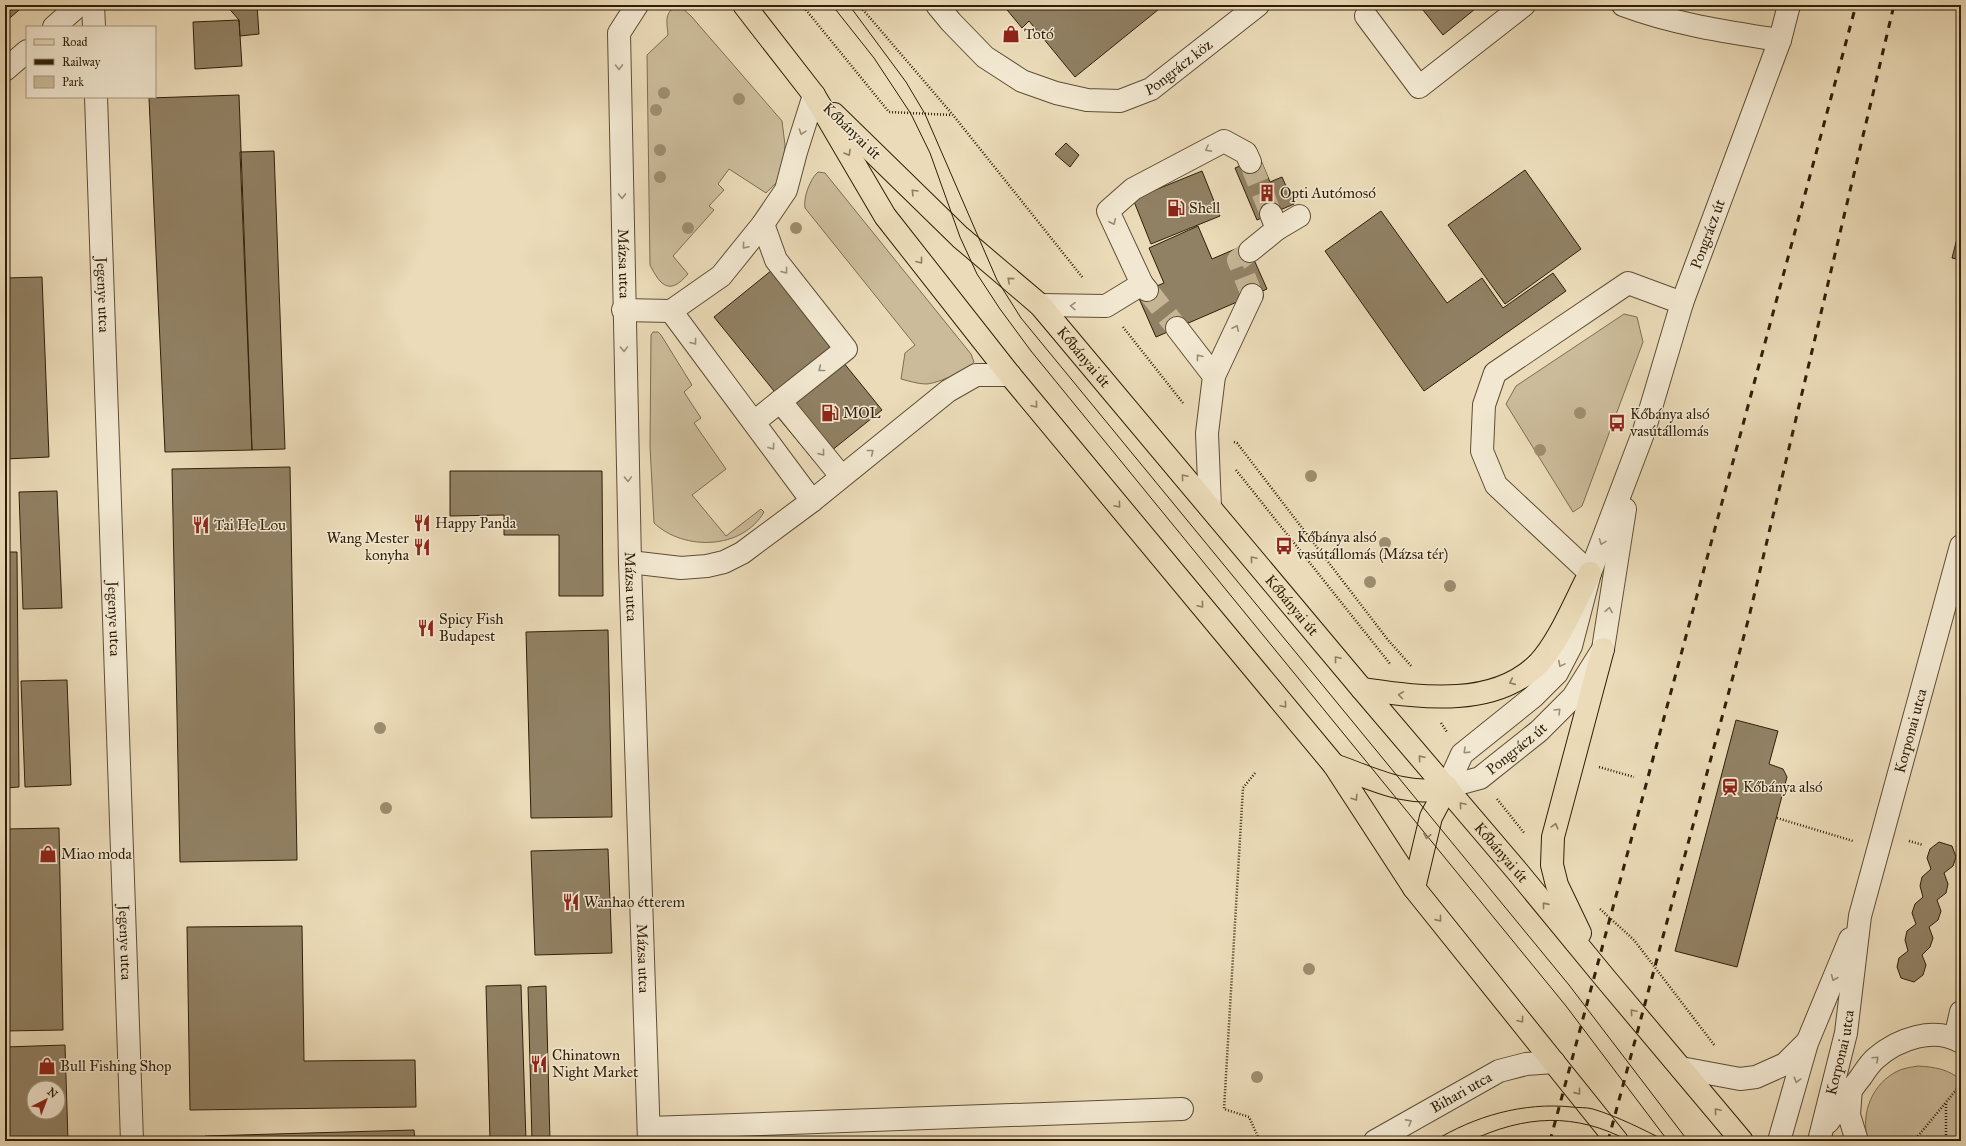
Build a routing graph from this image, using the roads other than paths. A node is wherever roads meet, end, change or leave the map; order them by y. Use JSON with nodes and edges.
{"nodes":[{"id":1,"x":79,"y":5,"type":"edge"},
{"id":2,"x":93,"y":5,"type":"edge"},
{"id":3,"x":620,"y":5,"type":"edge"},
{"id":4,"x":637,"y":5,"type":"edge"},
{"id":5,"x":744,"y":5,"type":"edge"},
{"id":6,"x":937,"y":5,"type":"edge"},
{"id":7,"x":1258,"y":5,"type":"edge"},
{"id":8,"x":1524,"y":5,"type":"edge"},
{"id":9,"x":1623,"y":5,"type":"edge"},
{"id":10,"x":1789,"y":5,"type":"edge"},
{"id":11,"x":1366,"y":16,"type":"dead end"},
{"id":12,"x":55,"y":26,"type":"edge"},
{"id":13,"x":94,"y":26,"type":"edge"},
{"id":14,"x":619,"y":33,"type":"junction"},
{"id":15,"x":1780,"y":40,"type":"junction"},
{"id":16,"x":26,"y":52,"type":"edge"},
{"id":17,"x":5,"y":70,"type":"edge"},
{"id":18,"x":814,"y":95,"type":"junction"},
{"id":19,"x":96,"y":98,"type":"edge"},
{"id":20,"x":1250,"y":162,"type":"tunnel mouth"},
{"id":21,"x":1299,"y":216,"type":"dead end"},
{"id":22,"x":763,"y":224,"type":"junction"},
{"id":23,"x":1250,"y":251,"type":"tunnel mouth"},
{"id":24,"x":1252,"y":295,"type":"dead end"},
{"id":25,"x":1682,"y":303,"type":"junction"},
{"id":26,"x":1040,"y":305,"type":"junction"},
{"id":27,"x":623,"y":310,"type":"junction"},
{"id":28,"x":671,"y":311,"type":"junction"},
{"id":29,"x":1177,"y":328,"type":"tunnel mouth"},
{"id":30,"x":1010,"y":375,"type":"junction"},
{"id":31,"x":1214,"y":376,"type":"junction"},
{"id":32,"x":780,"y":401,"type":"junction"},
{"id":33,"x":754,"y":422,"type":"junction"},
{"id":34,"x":1631,"y":466,"type":"junction"},
{"id":35,"x":841,"y":476,"type":"junction"},
{"id":36,"x":812,"y":501,"type":"junction"},
{"id":37,"x":1210,"y":507,"type":"junction"},
{"id":38,"x":1961,"y":546,"type":"edge"},
{"id":39,"x":630,"y":562,"type":"junction"},
{"id":40,"x":1590,"y":573,"type":"junction"},
{"id":41,"x":1603,"y":649,"type":"junction"},
{"id":42,"x":1362,"y":690,"type":"junction"},
{"id":43,"x":1334,"y":765,"type":"junction"},
{"id":44,"x":1447,"y":787,"type":"junction"},
{"id":45,"x":1414,"y":888,"type":"junction"},
{"id":46,"x":1860,"y":916,"type":"junction"},
{"id":47,"x":1605,"y":978,"type":"junction"},
{"id":48,"x":1961,"y":1012,"type":"edge"},
{"id":49,"x":1846,"y":1033,"type":"junction"},
{"id":50,"x":1958,"y":1040,"type":"edge"},
{"id":51,"x":1807,"y":1043,"type":"junction"},
{"id":52,"x":1554,"y":1062,"type":"junction"},
{"id":53,"x":1681,"y":1068,"type":"junction"},
{"id":54,"x":1851,"y":1090,"type":"junction"},
{"id":55,"x":1182,"y":1109,"type":"dead end"},
{"id":56,"x":649,"y":1134,"type":"edge"},
{"id":57,"x":1820,"y":1136,"type":"edge"},
{"id":58,"x":132,"y":1141,"type":"edge"},
{"id":59,"x":1375,"y":1141,"type":"edge"},
{"id":60,"x":1617,"y":1141,"type":"edge"},
{"id":61,"x":1742,"y":1141,"type":"edge"},
{"id":62,"x":1779,"y":1141,"type":"edge"},
{"id":63,"x":1857,"y":1141,"type":"edge"}],
"edges":[{"from":1,"to":12,"type":"street"},
{"from":2,"to":13,"type":"street"},
{"from":3,"to":14,"type":"street","name":"Mázsa utca"},
{"from":4,"to":14,"type":"street"},
{"from":5,"to":18,"type":"main road","name":"Kőbányai út"},
{"from":6,"to":7,"type":"street","name":"Pongrácz köz"},
{"from":8,"to":11,"type":"street"},
{"from":9,"to":15,"type":"street"},
{"from":10,"to":15,"type":"street","name":"Pongrácz út"},
{"from":14,"to":27,"type":"street","name":"Mázsa utca","one_way":true},
{"from":15,"to":25,"type":"street","name":"Pongrácz út"},
{"from":16,"to":17,"type":"street"},
{"from":18,"to":22,"type":"street","one_way":true},
{"from":26,"to":18,"type":"main road","name":"Kőbányai út","one_way":true},
{"from":18,"to":30,"type":"main road","name":"Kőbányai út","one_way":true},
{"from":19,"to":58,"type":"street","name":"Jegenye utca"},
{"from":20,"to":26,"type":"street","one_way":true},
{"from":21,"to":23,"type":"street"},
{"from":22,"to":28,"type":"street","one_way":true},
{"from":22,"to":32,"type":"street","one_way":true},
{"from":31,"to":24,"type":"street","one_way":true},
{"from":25,"to":34,"type":"street","name":"Pongrácz út"},
{"from":25,"to":40,"type":"street"},
{"from":37,"to":26,"type":"main road","name":"Kőbányai út","one_way":true},
{"from":27,"to":28,"type":"street"},
{"from":27,"to":39,"type":"street","name":"Mázsa utca","one_way":true},
{"from":28,"to":33,"type":"street","one_way":true},
{"from":31,"to":29,"type":"street","one_way":true},
{"from":35,"to":30,"type":"street","one_way":true},
{"from":30,"to":43,"type":"main road","name":"Kőbányai út","one_way":true},
{"from":31,"to":37,"type":"street"},
{"from":32,"to":33,"type":"street"},
{"from":32,"to":35,"type":"street","one_way":true},
{"from":33,"to":36,"type":"street","one_way":true},
{"from":34,"to":40,"type":"street","name":"Pongrácz út","one_way":true},
{"from":41,"to":34,"type":"street","name":"Pongrácz út","one_way":true},
{"from":35,"to":36,"type":"street"},
{"from":36,"to":39,"type":"street"},
{"from":42,"to":37,"type":"main road","name":"Kőbányai út","one_way":true},
{"from":38,"to":46,"type":"street","name":"Korponai utca"},
{"from":39,"to":56,"type":"street","name":"Mázsa utca"},
{"from":40,"to":42,"type":"main road","one_way":true},
{"from":40,"to":44,"type":"street","name":"Pongrácz út","one_way":true},
{"from":44,"to":41,"type":"street","name":"Pongrácz út","one_way":true},
{"from":47,"to":41,"type":"main road","one_way":true},
{"from":44,"to":42,"type":"main road","name":"Kőbányai út","one_way":true},
{"from":43,"to":44,"type":"main road"},
{"from":43,"to":45,"type":"main road","name":"Kőbányai út","one_way":true},
{"from":44,"to":45,"type":"main road","one_way":true},
{"from":47,"to":44,"type":"main road","name":"Kőbányai út","one_way":true},
{"from":45,"to":52,"type":"main road","name":"Kőbányai út","one_way":true},
{"from":46,"to":49,"type":"street","name":"Korponai utca"},
{"from":46,"to":51,"type":"street","name":"Korponai utca","one_way":true},
{"from":53,"to":47,"type":"main road","name":"Kőbányai út","one_way":true},
{"from":48,"to":50,"type":"street"},
{"from":49,"to":54,"type":"street"},
{"from":49,"to":57,"type":"street","name":"Korponai utca"},
{"from":54,"to":50,"type":"street","one_way":true},
{"from":51,"to":53,"type":"street","name":"Korponai utca"},
{"from":51,"to":62,"type":"street","name":"Korponai utca","one_way":true},
{"from":59,"to":52,"type":"street","name":"Bihari utca","one_way":true},
{"from":52,"to":60,"type":"main road","name":"Kőbányai út","one_way":true},
{"from":61,"to":53,"type":"main road","name":"Kőbányai út","one_way":true},
{"from":54,"to":57,"type":"street"},
{"from":54,"to":63,"type":"street"},
{"from":55,"to":56,"type":"street"}]}
